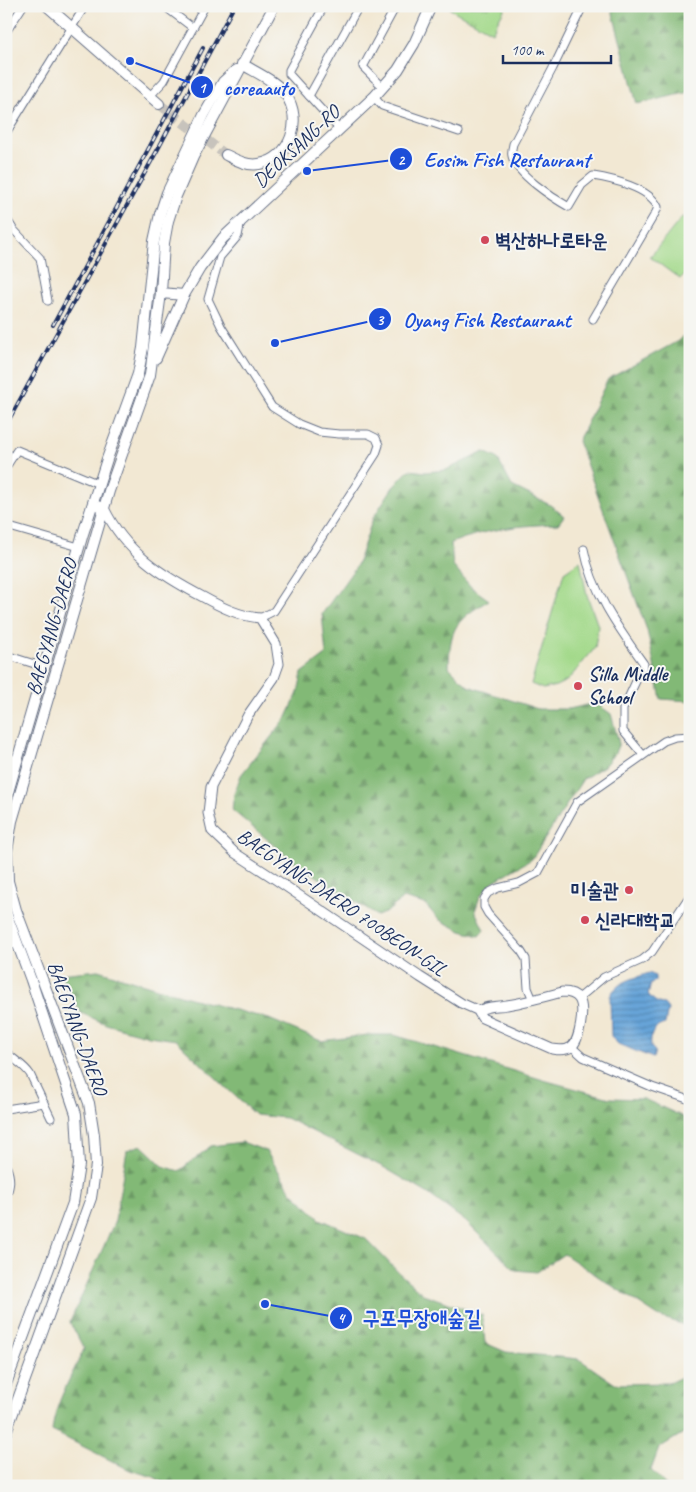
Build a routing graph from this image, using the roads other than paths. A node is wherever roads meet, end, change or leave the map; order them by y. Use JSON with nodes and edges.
{"nodes":[{"id":1,"x":23,"y":6,"type":"edge"},
{"id":2,"x":47,"y":6,"type":"edge"},
{"id":3,"x":84,"y":6,"type":"edge"},
{"id":4,"x":164,"y":6,"type":"edge"},
{"id":5,"x":206,"y":6,"type":"edge"},
{"id":6,"x":274,"y":6,"type":"edge"},
{"id":7,"x":324,"y":6,"type":"edge"},
{"id":8,"x":359,"y":6,"type":"edge"},
{"id":9,"x":396,"y":6,"type":"edge"},
{"id":10,"x":431,"y":6,"type":"edge"},
{"id":11,"x":583,"y":6,"type":"edge"},
{"id":12,"x":72,"y":27,"type":"junction"},
{"id":13,"x":193,"y":28,"type":"junction"},
{"id":14,"x":6,"y":31,"type":"edge"},
{"id":15,"x":242,"y":64,"type":"junction"},
{"id":16,"x":383,"y":87,"type":"junction"},
{"id":17,"x":150,"y":96,"type":"junction"},
{"id":18,"x":309,"y":96,"type":"junction"},
{"id":19,"x":374,"y":97,"type":"junction"},
{"id":20,"x":159,"y":104,"type":"tunnel mouth"},
{"id":21,"x":339,"y":129,"type":"junction"},
{"id":22,"x":458,"y":132,"type":"dead end"},
{"id":23,"x":6,"y":133,"type":"edge"},
{"id":24,"x":226,"y":155,"type":"tunnel mouth"},
{"id":25,"x":6,"y":218,"type":"edge"},
{"id":26,"x":242,"y":220,"type":"junction"},
{"id":27,"x":161,"y":293,"type":"junction"},
{"id":28,"x":184,"y":295,"type":"junction"},
{"id":29,"x":48,"y":301,"type":"dead end"},
{"id":30,"x":593,"y":319,"type":"dead end"},
{"id":31,"x":150,"y":375,"type":"junction"},
{"id":32,"x":6,"y":467,"type":"edge"},
{"id":33,"x":99,"y":484,"type":"junction"},
{"id":34,"x":93,"y":504,"type":"junction"},
{"id":35,"x":104,"y":508,"type":"junction"},
{"id":36,"x":6,"y":526,"type":"edge"},
{"id":37,"x":79,"y":547,"type":"junction"},
{"id":38,"x":584,"y":549,"type":"dead end"},
{"id":39,"x":260,"y":618,"type":"junction"},
{"id":40,"x":6,"y":655,"type":"edge"},
{"id":41,"x":44,"y":666,"type":"junction"},
{"id":42,"x":690,"y":736,"type":"edge"},
{"id":43,"x":643,"y":756,"type":"junction"},
{"id":44,"x":18,"y":758,"type":"junction"},
{"id":45,"x":6,"y":761,"type":"edge"},
{"id":46,"x":6,"y":799,"type":"edge"},
{"id":47,"x":7,"y":851,"type":"edge"},
{"id":48,"x":690,"y":895,"type":"edge"},
{"id":49,"x":6,"y":913,"type":"edge"},
{"id":50,"x":6,"y":944,"type":"edge"},
{"id":51,"x":18,"y":944,"type":"junction"},
{"id":52,"x":579,"y":998,"type":"junction"},
{"id":53,"x":533,"y":1000,"type":"junction"},
{"id":54,"x":479,"y":1011,"type":"junction"},
{"id":55,"x":572,"y":1047,"type":"junction"},
{"id":56,"x":6,"y":1052,"type":"edge"},
{"id":57,"x":690,"y":1100,"type":"edge"},
{"id":58,"x":44,"y":1103,"type":"junction"},
{"id":59,"x":6,"y":1109,"type":"edge"},
{"id":60,"x":51,"y":1118,"type":"dead end"},
{"id":61,"x":6,"y":1165,"type":"edge"},
{"id":62,"x":6,"y":1196,"type":"edge"},
{"id":63,"x":6,"y":1384,"type":"edge"},
{"id":64,"x":6,"y":1432,"type":"edge"}],
"edges":[{"from":1,"to":14,"type":"street"},
{"from":2,"to":12,"type":"main road"},
{"from":3,"to":12,"type":"street"},
{"from":4,"to":13,"type":"street"},
{"from":5,"to":13,"type":"street"},
{"from":6,"to":15,"type":"main road","name":"BAEGYANG-DAERO"},
{"from":7,"to":18,"type":"street"},
{"from":8,"to":18,"type":"street"},
{"from":9,"to":16,"type":"street"},
{"from":10,"to":16,"type":"main road","name":"DEOKSANG-RO"},
{"from":11,"to":30,"type":"street"},
{"from":12,"to":17,"type":"main road"},
{"from":12,"to":23,"type":"street"},
{"from":13,"to":17,"type":"street"},
{"from":15,"to":24,"type":"main road"},
{"from":15,"to":27,"type":"main road","name":"BAEGYANG-DAERO"},
{"from":15,"to":33,"type":"main road","name":"BAEGYANG-DAERO"},
{"from":16,"to":19,"type":"main road","name":"DEOKSANG-RO"},
{"from":17,"to":20,"type":"main road"},
{"from":18,"to":21,"type":"street"},
{"from":19,"to":21,"type":"main road","name":"DEOKSANG-RO"},
{"from":19,"to":22,"type":"street"},
{"from":21,"to":26,"type":"main road","name":"DEOKSANG-RO"},
{"from":25,"to":29,"type":"street"},
{"from":26,"to":28,"type":"main road","name":"DEOKSANG-RO"},
{"from":26,"to":39,"type":"street","name":"DEOKSANG-RO"},
{"from":27,"to":28,"type":"main road"},
{"from":27,"to":31,"type":"main road","name":"BAEGYANG-DAERO"},
{"from":28,"to":31,"type":"main road","name":"DEOKSANG-RO"},
{"from":31,"to":35,"type":"main road","name":"BAEGYANG-DAERO"},
{"from":32,"to":33,"type":"street"},
{"from":33,"to":34,"type":"main road","name":"BAEGYANG-DAERO"},
{"from":34,"to":35,"type":"street"},
{"from":34,"to":37,"type":"main road","name":"BAEGYANG-DAERO"},
{"from":35,"to":39,"type":"street"},
{"from":35,"to":47,"type":"main road","name":"BAEGYANG-DAERO"},
{"from":36,"to":37,"type":"street","name":"BAEGYANG-DAERO"},
{"from":37,"to":41,"type":"main road","name":"BAEGYANG-DAERO"},
{"from":38,"to":43,"type":"street"},
{"from":39,"to":54,"type":"street","name":"BAEGYANG-DAERO 700BEON-GIL"},
{"from":40,"to":41,"type":"street","name":"BAEGYANG-DAERO"},
{"from":41,"to":44,"type":"main road","name":"BAEGYANG-DAERO"},
{"from":42,"to":43,"type":"street"},
{"from":43,"to":53,"type":"street"},
{"from":44,"to":45,"type":"street"},
{"from":44,"to":46,"type":"main road","name":"BAEGYANG-DAERO"},
{"from":47,"to":64,"type":"main road","name":"BAEGYANG-DAERO"},
{"from":48,"to":52,"type":"street"},
{"from":49,"to":51,"type":"main road","name":"BAEGYANG-DAERO"},
{"from":50,"to":51,"type":"street"},
{"from":51,"to":63,"type":"main road","name":"BAEGYANG-DAERO"},
{"from":52,"to":53,"type":"street"},
{"from":52,"to":55,"type":"street"},
{"from":53,"to":54,"type":"street"},
{"from":54,"to":55,"type":"street","name":"BAEGYANG-DAERO 700BEON-GIL"},
{"from":55,"to":57,"type":"street"},
{"from":56,"to":58,"type":"street"},
{"from":58,"to":59,"type":"street"},
{"from":58,"to":60,"type":"street"},
{"from":61,"to":62,"type":"street"}]}
